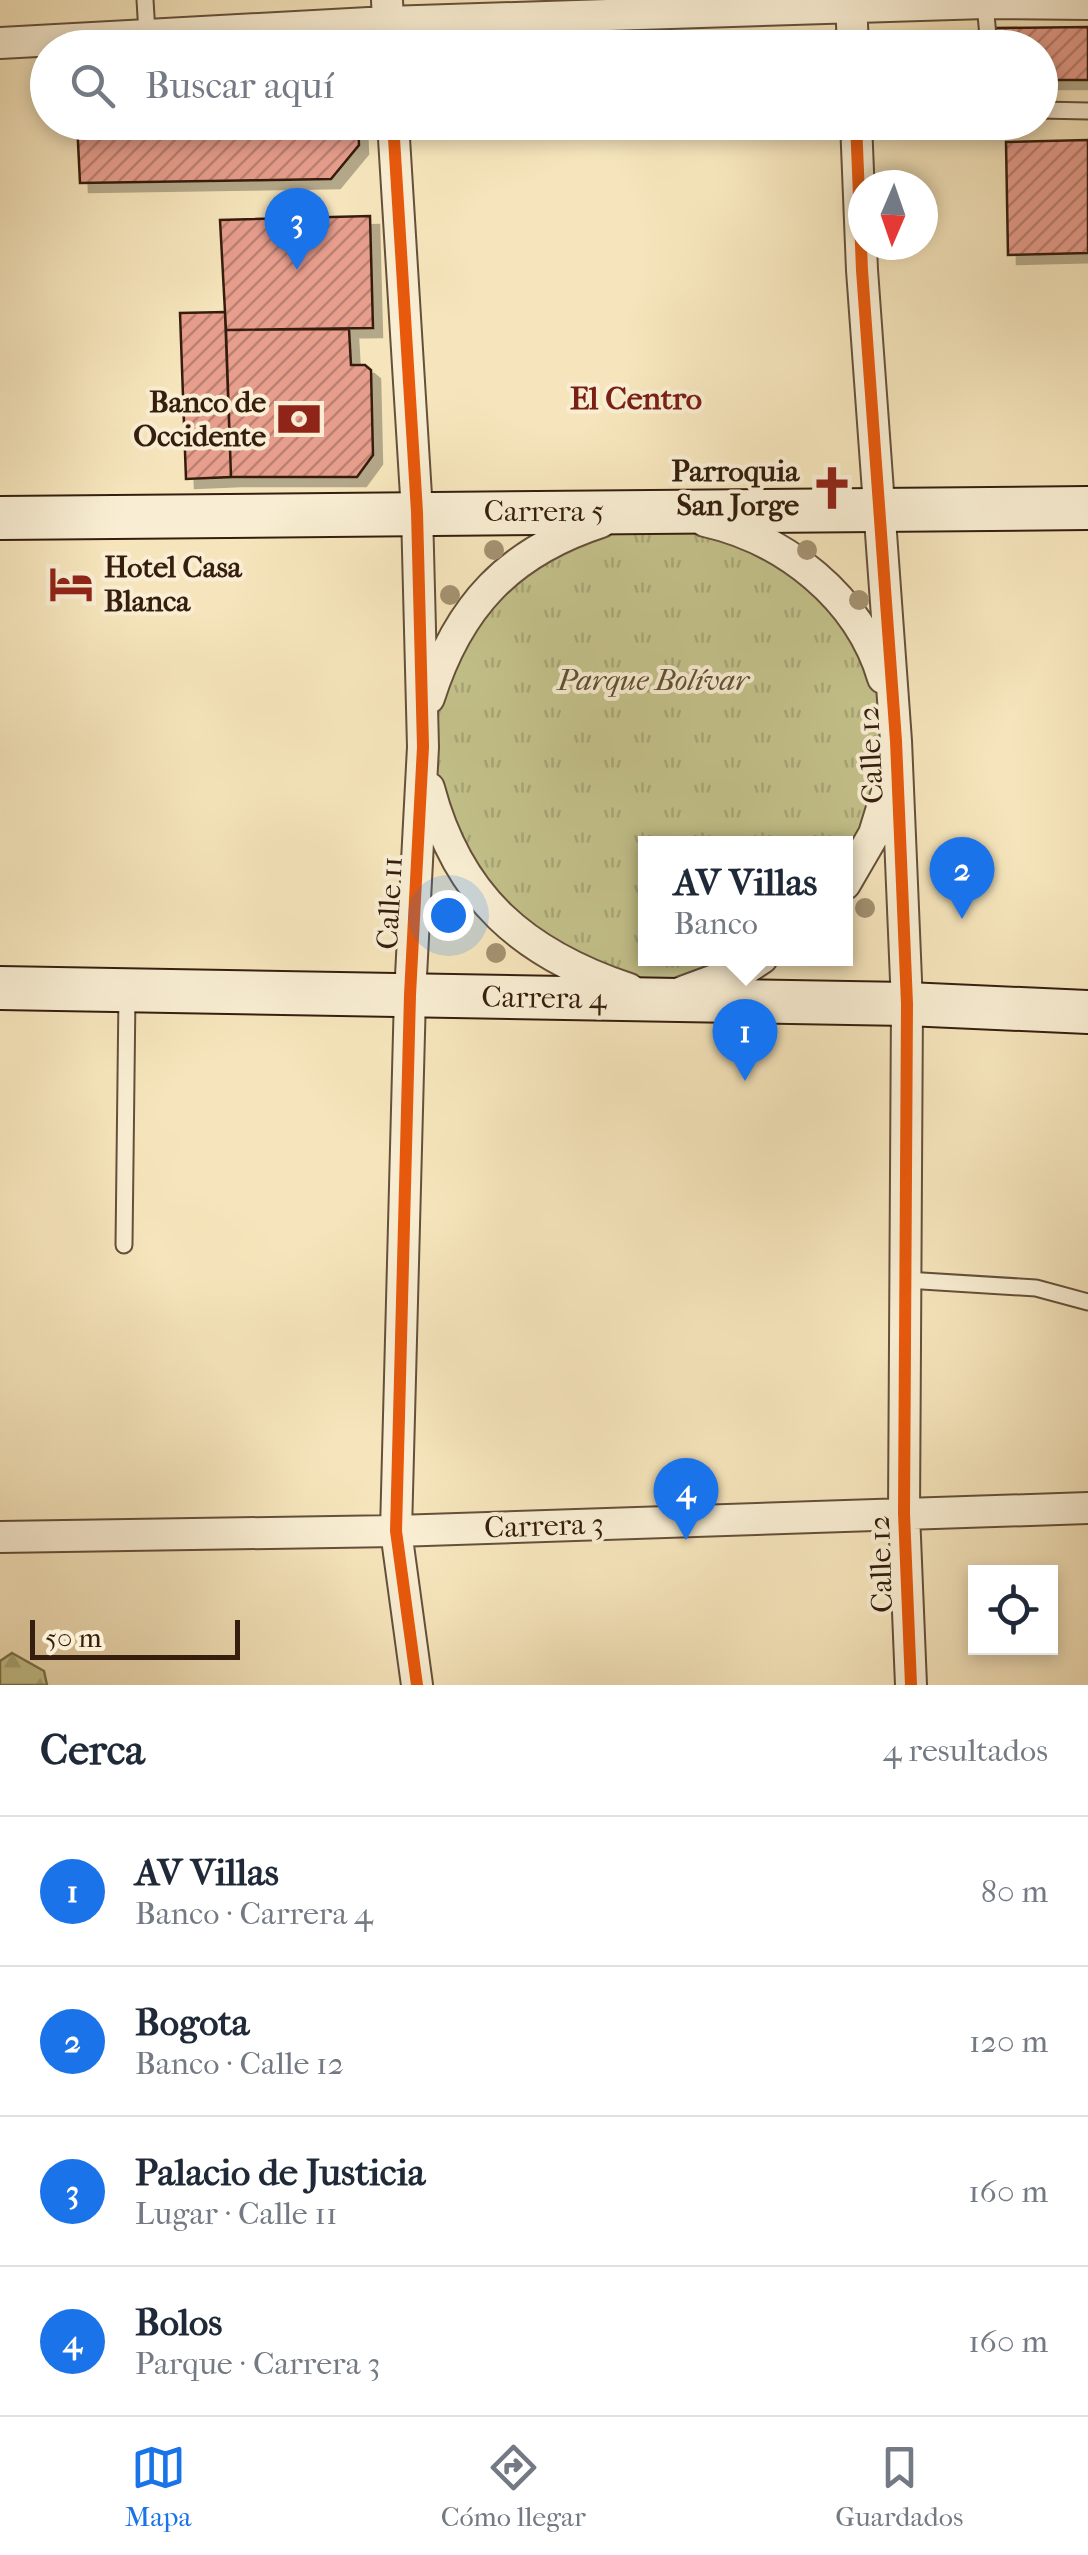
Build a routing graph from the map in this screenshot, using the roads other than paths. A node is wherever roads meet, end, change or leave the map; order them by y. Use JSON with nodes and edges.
{"nodes":[{"id":1,"x":145,"y":0,"type":"edge"},
{"id":2,"x":985,"y":3,"type":"junction"},
{"id":3,"x":851,"y":4,"type":"edge"},
{"id":4,"x":1088,"y":4,"type":"edge"},
{"id":5,"x":388,"y":23,"type":"edge"},
{"id":6,"x":147,"y":30,"type":"edge"},
{"id":7,"x":219,"y":30,"type":"edge"},
{"id":8,"x":852,"y":30,"type":"edge"},
{"id":9,"x":987,"y":30,"type":"edge"},
{"id":10,"x":30,"y":41,"type":"edge"},
{"id":11,"x":0,"y":43,"type":"edge"},
{"id":12,"x":1058,"y":111,"type":"edge"},
{"id":13,"x":1088,"y":112,"type":"edge"},
{"id":14,"x":395,"y":140,"type":"edge"},
{"id":15,"x":857,"y":140,"type":"edge"},
{"id":16,"x":1088,"y":508,"type":"edge"},
{"id":17,"x":656,"y":510,"type":"junction"},
{"id":18,"x":879,"y":511,"type":"junction"},
{"id":19,"x":418,"y":512,"type":"junction"},
{"id":20,"x":0,"y":518,"type":"edge"},
{"id":21,"x":896,"y":741,"type":"junction"},
{"id":22,"x":423,"y":747,"type":"junction"},
{"id":23,"x":853,"y":870,"type":"edge"},
{"id":24,"x":751,"y":966,"type":"edge"},
{"id":25,"x":0,"y":988,"type":"edge"},
{"id":26,"x":128,"y":990,"type":"junction"},
{"id":27,"x":410,"y":995,"type":"junction"},
{"id":28,"x":660,"y":1000,"type":"junction"},
{"id":29,"x":907,"y":1004,"type":"junction"},
{"id":30,"x":1088,"y":1012,"type":"edge"},
{"id":31,"x":124,"y":1245,"type":"dead end"},
{"id":32,"x":906,"y":1280,"type":"junction"},
{"id":33,"x":1088,"y":1302,"type":"edge"},
{"id":34,"x":1088,"y":1508,"type":"edge"},
{"id":35,"x":904,"y":1513,"type":"junction"},
{"id":36,"x":396,"y":1531,"type":"junction"},
{"id":37,"x":0,"y":1538,"type":"edge"},
{"id":38,"x":418,"y":1685,"type":"edge"},
{"id":39,"x":911,"y":1685,"type":"edge"}],
"edges":[{"from":1,"to":6,"type":"lane"},
{"from":2,"to":3,"type":"street"},
{"from":2,"to":4,"type":"street"},
{"from":2,"to":9,"type":"lane"},
{"from":3,"to":5,"type":"street"},
{"from":3,"to":8,"type":"street"},
{"from":5,"to":7,"type":"street"},
{"from":10,"to":11,"type":"street"},
{"from":12,"to":13,"type":"lane"},
{"from":14,"to":19,"type":"street","name":"Calle 11"},
{"from":15,"to":18,"type":"street","name":"Calle 12"},
{"from":16,"to":18,"type":"main road","name":"Carrera 5"},
{"from":17,"to":18,"type":"main road","name":"Carrera 5"},
{"from":17,"to":19,"type":"main road","name":"Carrera 5"},
{"from":17,"to":21,"type":"street"},
{"from":17,"to":22,"type":"street"},
{"from":18,"to":21,"type":"street","name":"Calle 12"},
{"from":19,"to":20,"type":"main road","name":"Carrera 5"},
{"from":19,"to":22,"type":"street","name":"Calle 11"},
{"from":21,"to":23,"type":"street"},
{"from":21,"to":29,"type":"street","name":"Calle 12"},
{"from":22,"to":27,"type":"street","name":"Calle 11"},
{"from":22,"to":28,"type":"street"},
{"from":24,"to":28,"type":"street"},
{"from":25,"to":26,"type":"main road","name":"Carrera 4"},
{"from":26,"to":27,"type":"main road","name":"Carrera 4"},
{"from":26,"to":31,"type":"lane"},
{"from":27,"to":28,"type":"main road","name":"Carrera 4"},
{"from":27,"to":36,"type":"street","name":"Calle 11"},
{"from":28,"to":29,"type":"main road","name":"Carrera 4"},
{"from":29,"to":30,"type":"main road","name":"Carrera 4"},
{"from":29,"to":32,"type":"street","name":"Calle 12"},
{"from":32,"to":33,"type":"lane"},
{"from":32,"to":35,"type":"street","name":"Calle 12"},
{"from":34,"to":35,"type":"street","name":"Carrera 3"},
{"from":35,"to":36,"type":"street","name":"Carrera 3"},
{"from":35,"to":39,"type":"street","name":"Calle 12"},
{"from":36,"to":37,"type":"street","name":"Carrera 3"},
{"from":36,"to":38,"type":"street","name":"Calle 11"}]}
